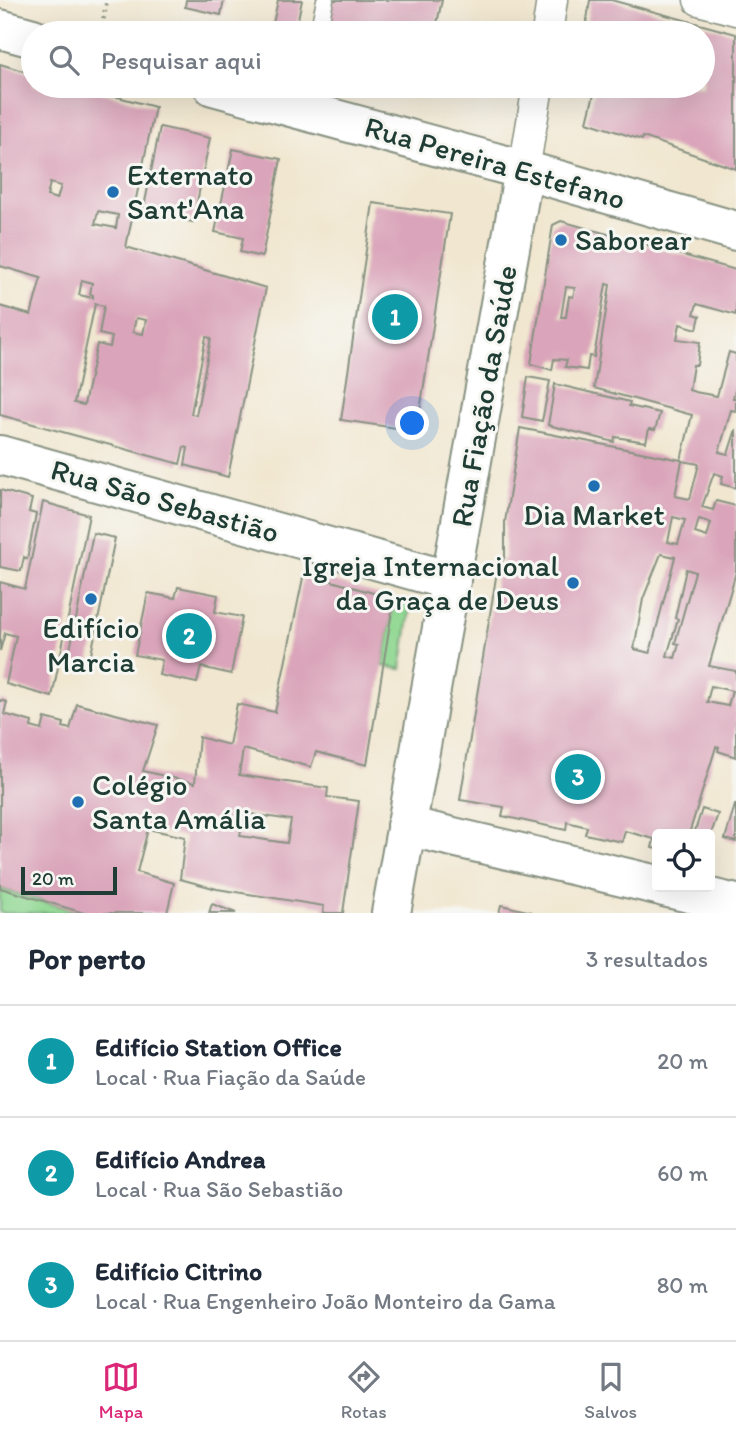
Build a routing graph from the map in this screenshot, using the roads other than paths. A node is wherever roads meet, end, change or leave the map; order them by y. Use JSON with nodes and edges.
{"nodes":[{"id":1,"x":324,"y":0,"type":"edge"},
{"id":2,"x":552,"y":0,"type":"edge"},
{"id":3,"x":699,"y":0,"type":"edge"},
{"id":4,"x":736,"y":9,"type":"edge"},
{"id":5,"x":320,"y":21,"type":"edge"},
{"id":6,"x":549,"y":21,"type":"edge"},
{"id":7,"x":0,"y":29,"type":"edge"},
{"id":8,"x":21,"y":35,"type":"edge"},
{"id":9,"x":536,"y":98,"type":"edge"},
{"id":10,"x":314,"y":100,"type":"edge"},
{"id":11,"x":524,"y":170,"type":"junction"},
{"id":12,"x":736,"y":231,"type":"edge"},
{"id":13,"x":0,"y":455,"type":"edge"},
{"id":14,"x":451,"y":581,"type":"junction"},
{"id":15,"x":406,"y":826,"type":"junction"},
{"id":16,"x":652,"y":884,"type":"edge"},
{"id":17,"x":685,"y":892,"type":"edge"},
{"id":18,"x":736,"y":904,"type":"edge"},
{"id":19,"x":391,"y":913,"type":"edge"}],
"edges":[{"from":1,"to":5,"type":"lane"},
{"from":2,"to":6,"type":"street"},
{"from":3,"to":4,"type":"street"},
{"from":7,"to":8,"type":"street"},
{"from":9,"to":11,"type":"street","name":"Rua Fiação da Saúde"},
{"from":10,"to":11,"type":"street","name":"Rua Pereira Estefano"},
{"from":11,"to":12,"type":"street","name":"Rua Pereira Estefano"},
{"from":11,"to":14,"type":"street","name":"Rua Fiação da Saúde"},
{"from":13,"to":14,"type":"street","name":"Rua São Sebastião"},
{"from":14,"to":15,"type":"street","name":"Rua Fiação da Saúde"},
{"from":15,"to":16,"type":"street"},
{"from":15,"to":19,"type":"street","name":"Rua Fiação da Saúde"},
{"from":17,"to":18,"type":"street"}]}
